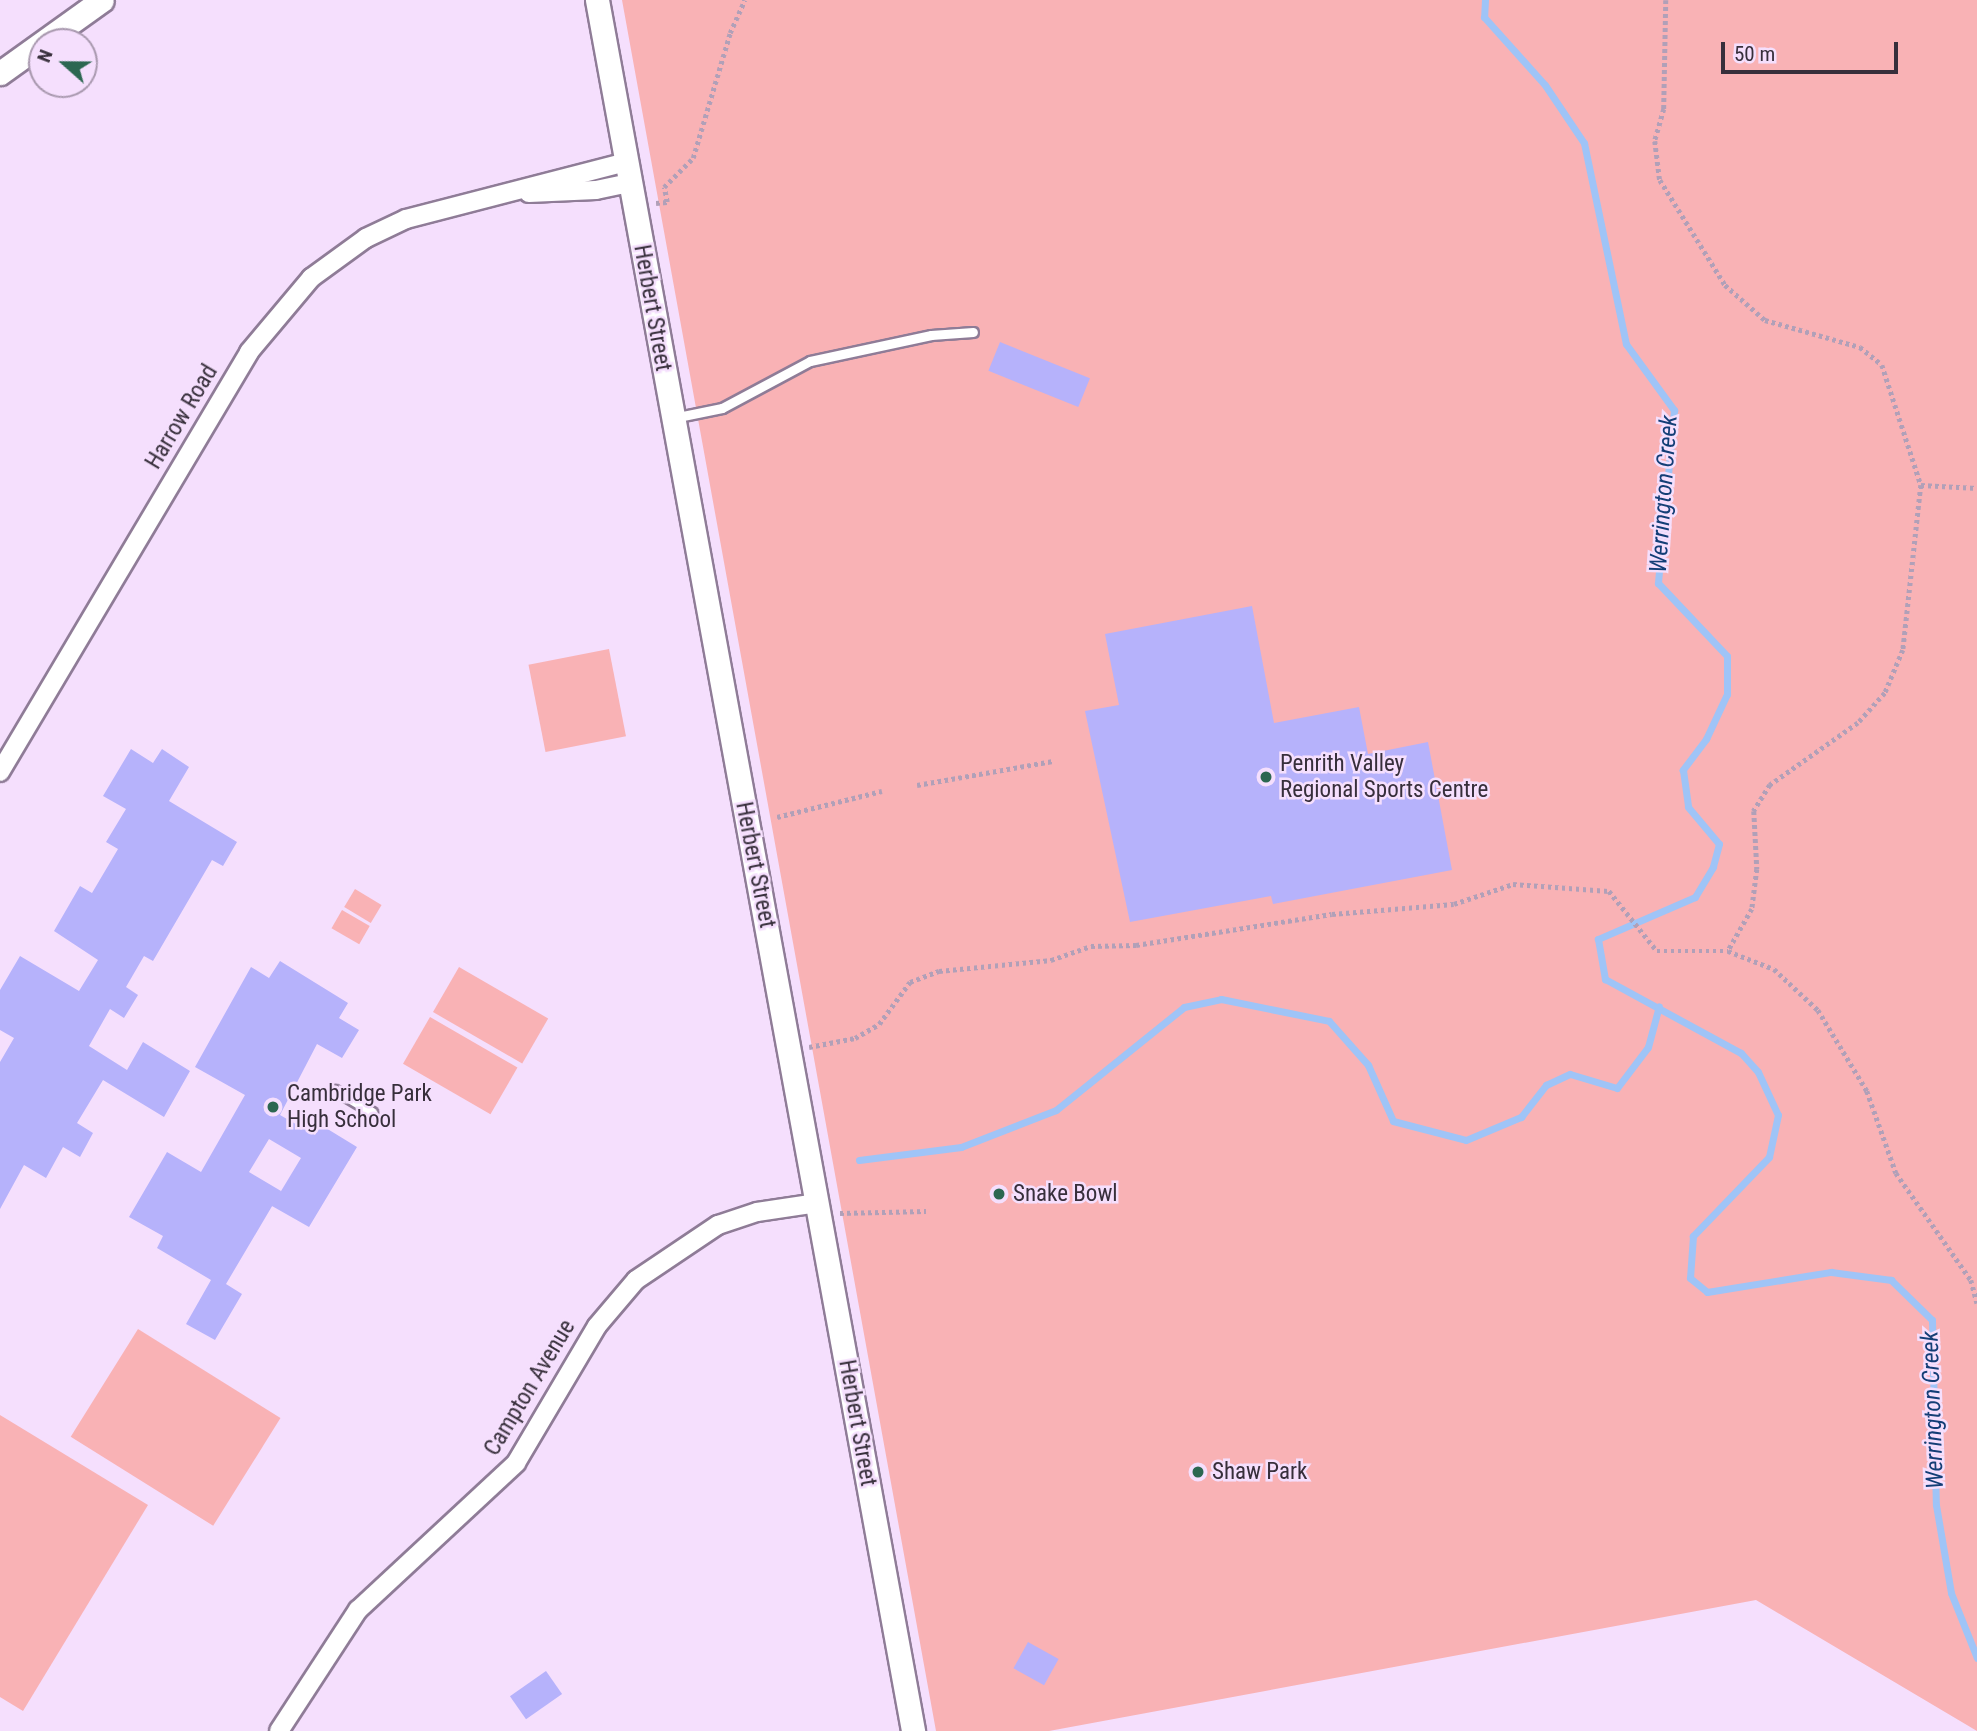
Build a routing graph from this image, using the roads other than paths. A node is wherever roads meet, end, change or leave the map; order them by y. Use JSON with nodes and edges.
{"nodes":[{"id":1,"x":102,"y":0,"type":"edge"},
{"id":2,"x":597,"y":0,"type":"edge"},
{"id":3,"x":0,"y":73,"type":"edge"},
{"id":4,"x":629,"y":183,"type":"junction"},
{"id":5,"x":973,"y":332,"type":"dead end"},
{"id":6,"x":671,"y":418,"type":"junction"},
{"id":7,"x":0,"y":772,"type":"edge"},
{"id":8,"x":335,"y":1090,"type":"dead end"},
{"id":9,"x":372,"y":1112,"type":"dead end"},
{"id":10,"x":818,"y":1209,"type":"junction"},
{"id":11,"x":279,"y":1731,"type":"edge"},
{"id":12,"x":913,"y":1731,"type":"edge"}],
"edges":[{"from":1,"to":3,"type":"street"},
{"from":2,"to":4,"type":"street","name":"Herbert Street"},
{"from":4,"to":6,"type":"street","name":"Herbert Street"},
{"from":4,"to":7,"type":"street","name":"Harrow Road"},
{"from":5,"to":6,"type":"lane"},
{"from":6,"to":10,"type":"street","name":"Herbert Street"},
{"from":8,"to":9,"type":"lane"},
{"from":10,"to":11,"type":"street","name":"Campton Avenue"},
{"from":10,"to":12,"type":"street","name":"Herbert Street"}]}
